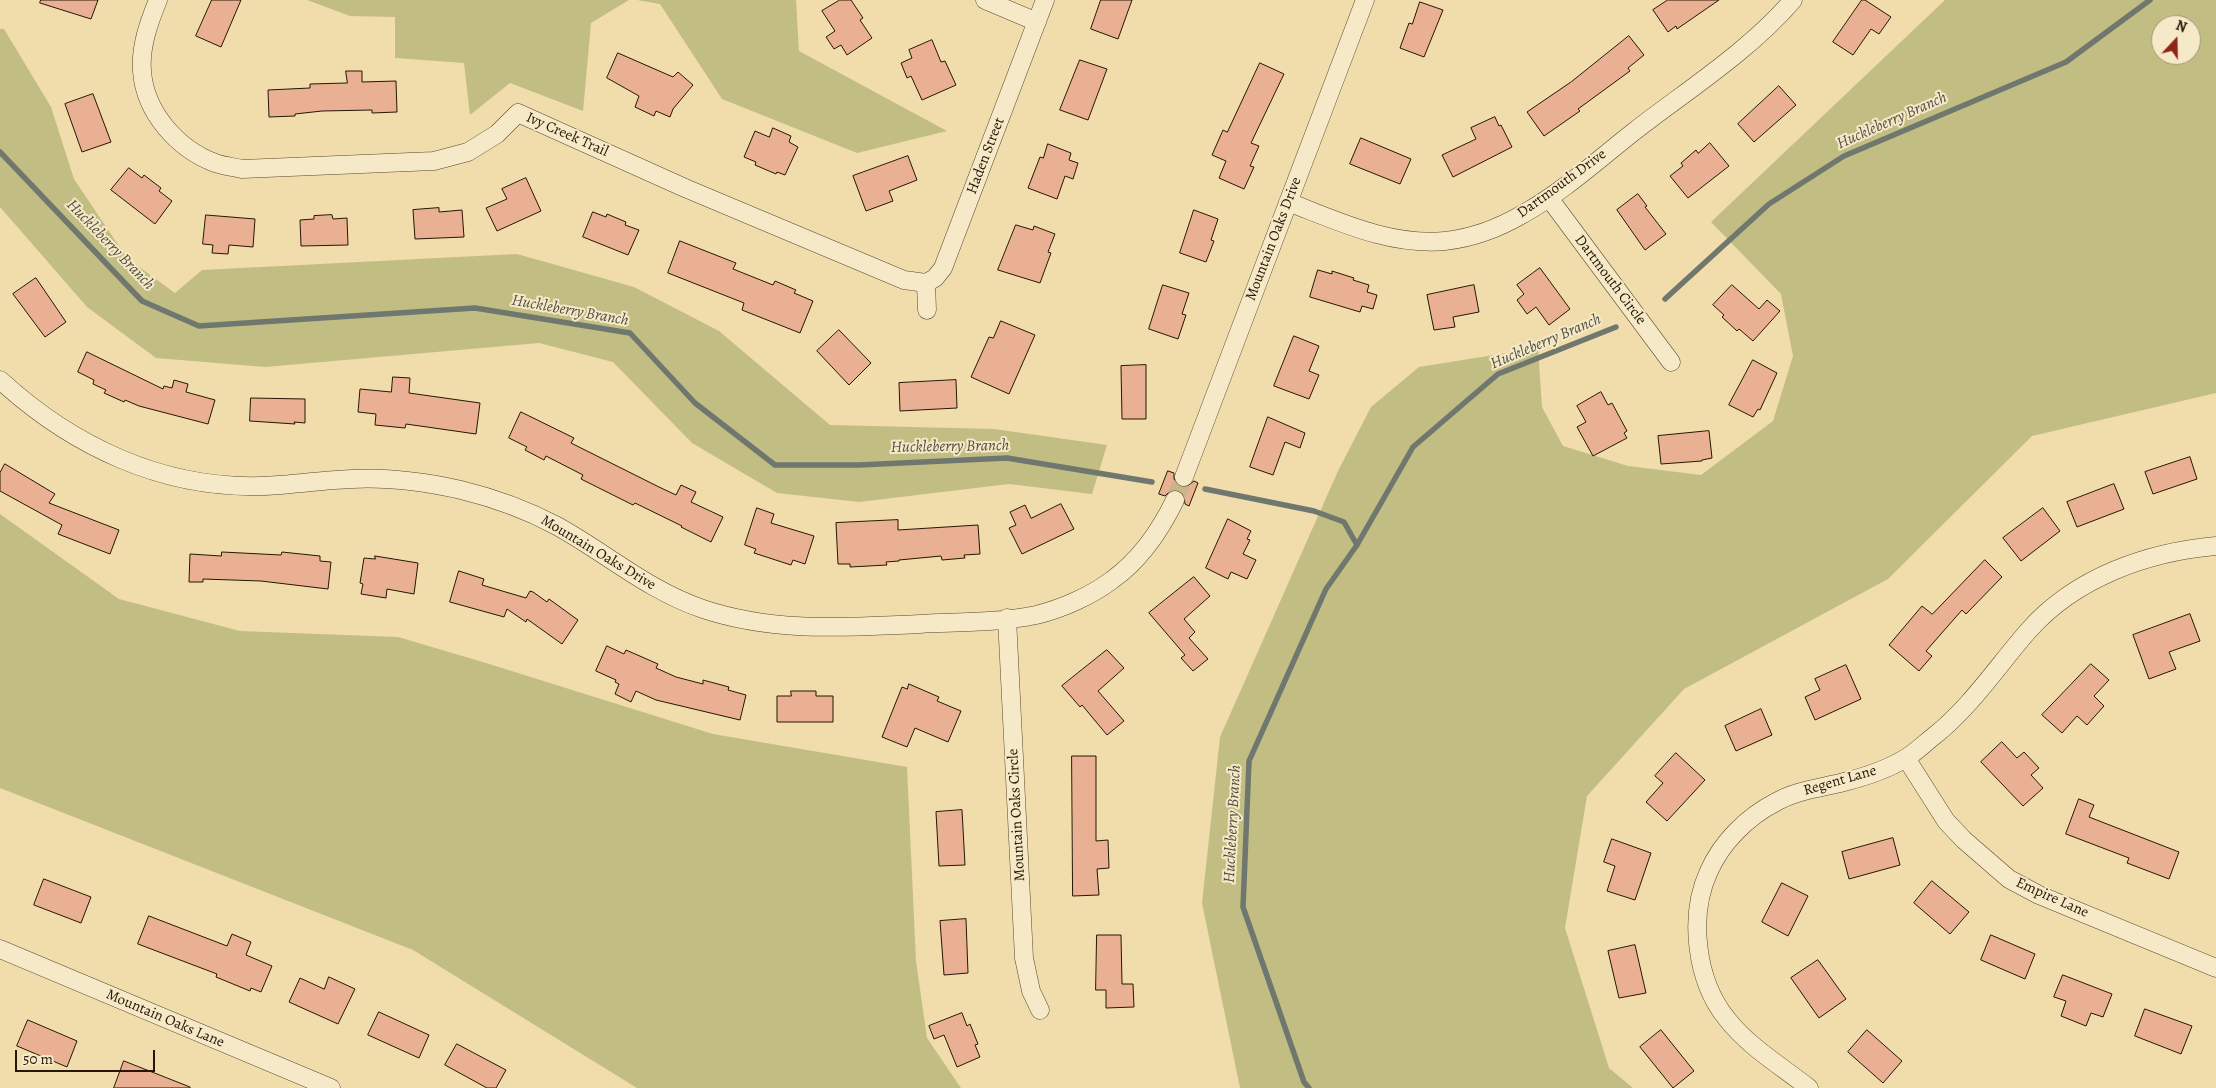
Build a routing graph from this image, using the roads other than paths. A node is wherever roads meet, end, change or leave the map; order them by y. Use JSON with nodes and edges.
{"nodes":[{"id":1,"x":158,"y":0,"type":"edge"},
{"id":2,"x":985,"y":0,"type":"edge"},
{"id":3,"x":1045,"y":0,"type":"edge"},
{"id":4,"x":1365,"y":0,"type":"edge"},
{"id":5,"x":1793,"y":0,"type":"edge"},
{"id":6,"x":1037,"y":22,"type":"junction"},
{"id":7,"x":1549,"y":198,"type":"junction"},
{"id":8,"x":1288,"y":202,"type":"junction"},
{"id":9,"x":926,"y":283,"type":"junction"},
{"id":10,"x":927,"y":310,"type":"dead end"},
{"id":11,"x":1671,"y":362,"type":"dead end"},
{"id":12,"x":0,"y":380,"type":"edge"},
{"id":13,"x":1184,"y":477,"type":"tunnel mouth"},
{"id":14,"x":1175,"y":500,"type":"tunnel mouth"},
{"id":15,"x":2216,"y":546,"type":"edge"},
{"id":16,"x":1006,"y":618,"type":"junction"},
{"id":17,"x":1906,"y":758,"type":"junction"},
{"id":18,"x":0,"y":949,"type":"edge"},
{"id":19,"x":2216,"y":968,"type":"edge"},
{"id":20,"x":1040,"y":1010,"type":"dead end"},
{"id":21,"x":331,"y":1088,"type":"edge"},
{"id":22,"x":1808,"y":1088,"type":"edge"}],
"edges":[{"from":1,"to":9,"type":"street","name":"Ivy Creek Trail"},
{"from":2,"to":6,"type":"street"},
{"from":3,"to":6,"type":"street","name":"Haden Street"},
{"from":4,"to":8,"type":"street","name":"Mountain Oaks Drive"},
{"from":5,"to":7,"type":"street","name":"Dartmouth Drive"},
{"from":6,"to":9,"type":"street","name":"Haden Street"},
{"from":7,"to":8,"type":"street","name":"Dartmouth Drive"},
{"from":7,"to":11,"type":"street","name":"Dartmouth Circle"},
{"from":8,"to":13,"type":"street","name":"Mountain Oaks Drive"},
{"from":9,"to":10,"type":"street"},
{"from":12,"to":16,"type":"street","name":"Mountain Oaks Drive"},
{"from":14,"to":16,"type":"street","name":"Mountain Oaks Drive"},
{"from":15,"to":17,"type":"street","name":"Regent Lane"},
{"from":16,"to":20,"type":"street","name":"Mountain Oaks Circle"},
{"from":17,"to":19,"type":"street","name":"Empire Lane"},
{"from":17,"to":22,"type":"street","name":"Regent Lane"},
{"from":18,"to":21,"type":"street","name":"Mountain Oaks Lane"}]}
